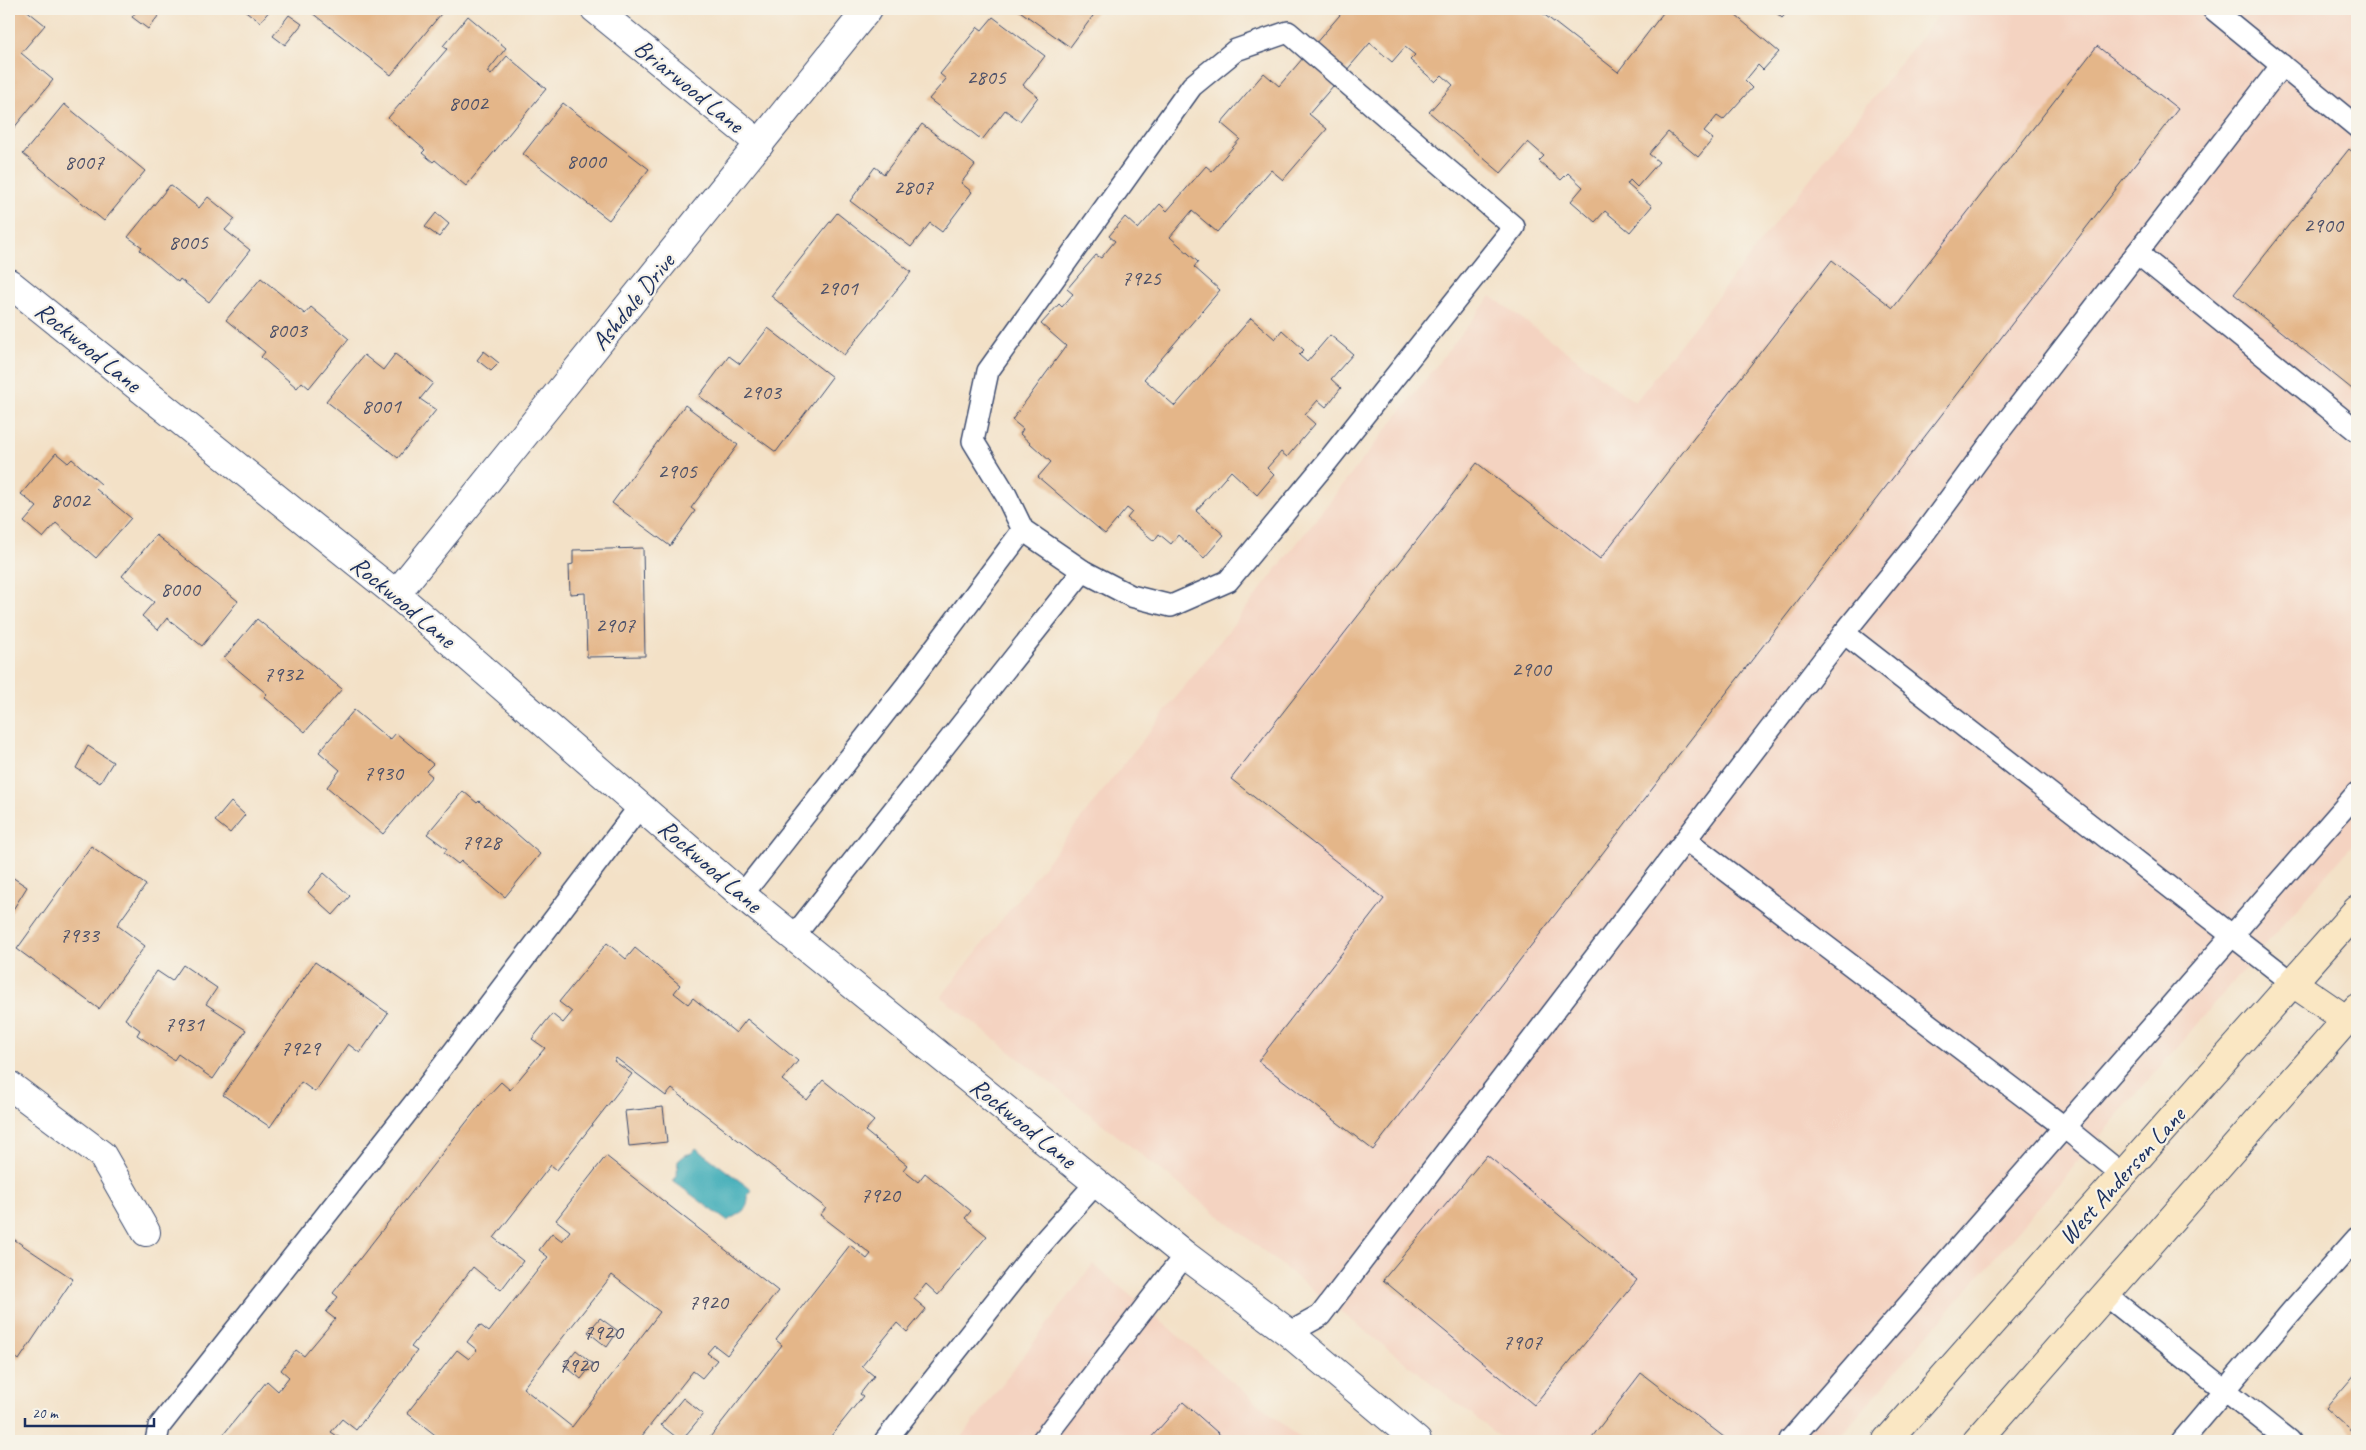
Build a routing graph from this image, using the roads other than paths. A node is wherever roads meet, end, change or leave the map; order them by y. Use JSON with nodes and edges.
{"nodes":[{"id":1,"x":595,"y":9,"type":"edge"},
{"id":2,"x":868,"y":9,"type":"edge"},
{"id":3,"x":2213,"y":9,"type":"edge"},
{"id":4,"x":2282,"y":65,"type":"junction"},
{"id":5,"x":2357,"y":127,"type":"edge"},
{"id":6,"x":760,"y":144,"type":"junction"},
{"id":7,"x":2137,"y":253,"type":"junction"},
{"id":8,"x":9,"y":283,"type":"edge"},
{"id":9,"x":2357,"y":431,"type":"edge"},
{"id":10,"x":1023,"y":530,"type":"junction"},
{"id":11,"x":1083,"y":571,"type":"junction"},
{"id":12,"x":396,"y":594,"type":"junction"},
{"id":13,"x":1844,"y":633,"type":"junction"},
{"id":14,"x":2357,"y":794,"type":"edge"},
{"id":15,"x":640,"y":806,"type":"junction"},
{"id":16,"x":1686,"y":840,"type":"junction"},
{"id":17,"x":742,"y":894,"type":"junction"},
{"id":18,"x":2357,"y":910,"type":"edge"},
{"id":19,"x":2234,"y":935,"type":"junction"},
{"id":20,"x":794,"y":936,"type":"junction"},
{"id":21,"x":2293,"y":983,"type":"junction"},
{"id":22,"x":2354,"y":1019,"type":"edge"},
{"id":23,"x":9,"y":1085,"type":"edge"},
{"id":24,"x":2064,"y":1127,"type":"junction"},
{"id":25,"x":2123,"y":1175,"type":"junction"},
{"id":26,"x":1096,"y":1183,"type":"junction"},
{"id":27,"x":146,"y":1232,"type":"dead end"},
{"id":28,"x":2357,"y":1238,"type":"edge"},
{"id":29,"x":1186,"y":1255,"type":"junction"},
{"id":30,"x":2106,"y":1295,"type":"junction"},
{"id":31,"x":1289,"y":1333,"type":"junction"},
{"id":32,"x":2226,"y":1391,"type":"junction"},
{"id":33,"x":156,"y":1441,"type":"edge"},
{"id":34,"x":885,"y":1441,"type":"edge"},
{"id":35,"x":1042,"y":1441,"type":"edge"},
{"id":36,"x":1417,"y":1441,"type":"edge"},
{"id":37,"x":1792,"y":1441,"type":"edge"},
{"id":38,"x":1888,"y":1441,"type":"edge"},
{"id":39,"x":1977,"y":1441,"type":"edge"},
{"id":40,"x":2182,"y":1441,"type":"edge"},
{"id":41,"x":2289,"y":1441,"type":"edge"}],
"edges":[{"from":1,"to":6,"type":"street","name":"Briarwood Lane"},
{"from":2,"to":6,"type":"street","name":"Ashdale Drive"},
{"from":3,"to":4,"type":"lane"},
{"from":4,"to":5,"type":"lane"},
{"from":4,"to":7,"type":"lane"},
{"from":6,"to":12,"type":"street","name":"Ashdale Drive"},
{"from":7,"to":9,"type":"lane"},
{"from":7,"to":13,"type":"lane"},
{"from":8,"to":12,"type":"street","name":"Rockwood Lane"},
{"from":10,"to":11,"type":"lane"},
{"from":10,"to":11,"type":"lane"},
{"from":10,"to":17,"type":"lane"},
{"from":11,"to":20,"type":"lane"},
{"from":12,"to":15,"type":"street","name":"Rockwood Lane"},
{"from":13,"to":16,"type":"lane"},
{"from":13,"to":19,"type":"lane"},
{"from":14,"to":19,"type":"lane"},
{"from":15,"to":17,"type":"street","name":"Rockwood Lane"},
{"from":15,"to":33,"type":"lane"},
{"from":16,"to":24,"type":"lane"},
{"from":16,"to":31,"type":"lane"},
{"from":17,"to":20,"type":"street","name":"Rockwood Lane"},
{"from":18,"to":21,"type":"main road","name":"West Anderson Lane"},
{"from":19,"to":21,"type":"lane"},
{"from":19,"to":24,"type":"lane"},
{"from":20,"to":26,"type":"street","name":"Rockwood Lane"},
{"from":21,"to":22,"type":"main road"},
{"from":21,"to":25,"type":"main road","name":"West Anderson Lane"},
{"from":22,"to":30,"type":"main road"},
{"from":23,"to":27,"type":"street"},
{"from":24,"to":25,"type":"lane"},
{"from":24,"to":37,"type":"lane"},
{"from":25,"to":38,"type":"main road","name":"West Anderson Lane"},
{"from":26,"to":29,"type":"street","name":"Rockwood Lane"},
{"from":26,"to":34,"type":"lane"},
{"from":28,"to":32,"type":"lane"},
{"from":29,"to":31,"type":"street","name":"Rockwood Lane"},
{"from":29,"to":35,"type":"lane"},
{"from":30,"to":32,"type":"lane"},
{"from":30,"to":39,"type":"main road"},
{"from":31,"to":36,"type":"street","name":"Rockwood Lane"},
{"from":32,"to":40,"type":"lane"},
{"from":32,"to":41,"type":"lane"}]}
